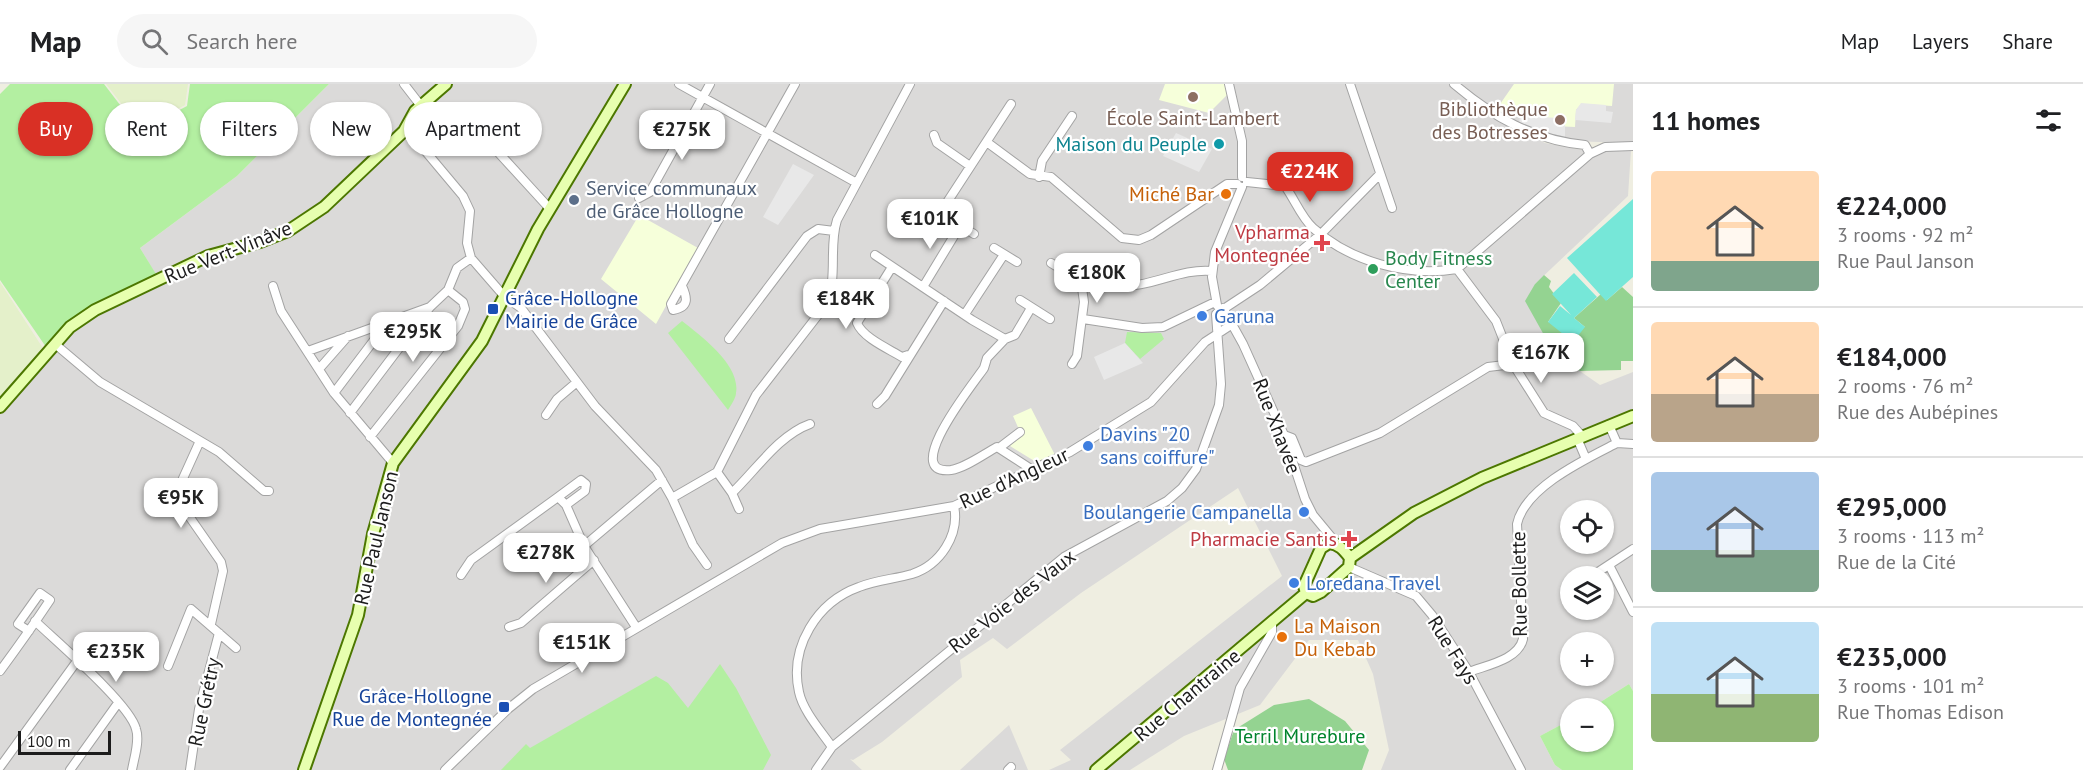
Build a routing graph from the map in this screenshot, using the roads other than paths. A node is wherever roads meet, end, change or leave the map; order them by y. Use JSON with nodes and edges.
{"nodes":[{"id":1,"x":404,"y":84,"type":"edge"},
{"id":2,"x":446,"y":84,"type":"edge"},
{"id":3,"x":625,"y":84,"type":"edge"},
{"id":4,"x":680,"y":84,"type":"edge"},
{"id":5,"x":710,"y":84,"type":"edge"},
{"id":6,"x":795,"y":84,"type":"edge"},
{"id":7,"x":910,"y":84,"type":"edge"},
{"id":8,"x":1229,"y":84,"type":"edge"},
{"id":9,"x":1350,"y":84,"type":"edge"},
{"id":10,"x":1454,"y":84,"type":"edge"},
{"id":11,"x":703,"y":97,"type":"junction"},
{"id":12,"x":418,"y":102,"type":"edge"},
{"id":13,"x":426,"y":102,"type":"edge"},
{"id":14,"x":1011,"y":104,"type":"dead end"},
{"id":15,"x":1072,"y":116,"type":"dead end"},
{"id":16,"x":404,"y":130,"type":"edge"},
{"id":17,"x":768,"y":134,"type":"junction"},
{"id":18,"x":934,"y":135,"type":"dead end"},
{"id":19,"x":988,"y":143,"type":"junction"},
{"id":20,"x":1633,"y":146,"type":"edge"},
{"id":21,"x":1590,"y":154,"type":"junction"},
{"id":22,"x":429,"y":156,"type":"edge"},
{"id":23,"x":502,"y":156,"type":"edge"},
{"id":24,"x":970,"y":166,"type":"junction"},
{"id":25,"x":1380,"y":174,"type":"junction"},
{"id":26,"x":1039,"y":177,"type":"junction"},
{"id":27,"x":855,"y":182,"type":"junction"},
{"id":28,"x":1242,"y":183,"type":"junction"},
{"id":29,"x":639,"y":198,"type":"dead end"},
{"id":30,"x":1392,"y":208,"type":"dead end"},
{"id":31,"x":550,"y":209,"type":"junction"},
{"id":32,"x":960,"y":226,"type":"junction"},
{"id":33,"x":834,"y":231,"type":"junction"},
{"id":34,"x":974,"y":234,"type":"dead end"},
{"id":35,"x":1321,"y":234,"type":"junction"},
{"id":36,"x":994,"y":248,"type":"dead end"},
{"id":37,"x":875,"y":255,"type":"dead end"},
{"id":38,"x":1004,"y":256,"type":"junction"},
{"id":39,"x":471,"y":258,"type":"junction"},
{"id":40,"x":1017,"y":262,"type":"dead end"},
{"id":41,"x":1052,"y":263,"type":"dead end"},
{"id":42,"x":892,"y":267,"type":"junction"},
{"id":43,"x":1457,"y":269,"type":"junction"},
{"id":44,"x":1212,"y":271,"type":"junction"},
{"id":45,"x":273,"y":286,"type":"dead end"},
{"id":46,"x":682,"y":286,"type":"dead end"},
{"id":47,"x":1113,"y":286,"type":"dead end"},
{"id":48,"x":922,"y":287,"type":"junction"},
{"id":49,"x":448,"y":290,"type":"junction"},
{"id":50,"x":504,"y":296,"type":"junction"},
{"id":51,"x":1020,"y":300,"type":"dead end"},
{"id":52,"x":944,"y":301,"type":"junction"},
{"id":53,"x":1215,"y":302,"type":"junction"},
{"id":54,"x":430,"y":307,"type":"junction"},
{"id":55,"x":1031,"y":308,"type":"junction"},
{"id":56,"x":1220,"y":311,"type":"junction"},
{"id":57,"x":965,"y":314,"type":"junction"},
{"id":58,"x":1083,"y":319,"type":"junction"},
{"id":59,"x":1050,"y":320,"type":"dead end"},
{"id":60,"x":388,"y":322,"type":"junction"},
{"id":61,"x":1232,"y":326,"type":"junction"},
{"id":62,"x":1218,"y":333,"type":"junction"},
{"id":63,"x":349,"y":335,"type":"junction"},
{"id":64,"x":729,"y":339,"type":"dead end"},
{"id":65,"x":1005,"y":339,"type":"junction"},
{"id":66,"x":55,"y":344,"type":"junction"},
{"id":67,"x":308,"y":351,"type":"junction"},
{"id":68,"x":908,"y":355,"type":"junction"},
{"id":69,"x":1072,"y":364,"type":"dead end"},
{"id":70,"x":1513,"y":364,"type":"junction"},
{"id":71,"x":319,"y":369,"type":"junction"},
{"id":72,"x":577,"y":382,"type":"junction"},
{"id":73,"x":334,"y":393,"type":"junction"},
{"id":74,"x":877,"y":404,"type":"dead end"},
{"id":75,"x":0,"y":407,"type":"edge"},
{"id":76,"x":350,"y":413,"type":"junction"},
{"id":77,"x":546,"y":415,"type":"dead end"},
{"id":78,"x":1628,"y":418,"type":"edge"},
{"id":79,"x":810,"y":424,"type":"dead end"},
{"id":80,"x":1610,"y":425,"type":"junction"},
{"id":81,"x":1020,"y":432,"type":"dead end"},
{"id":82,"x":1284,"y":435,"type":"junction"},
{"id":83,"x":370,"y":437,"type":"junction"},
{"id":84,"x":1580,"y":437,"type":"junction"},
{"id":85,"x":199,"y":443,"type":"junction"},
{"id":86,"x":1617,"y":443,"type":"junction"},
{"id":87,"x":1633,"y":444,"type":"edge"},
{"id":88,"x":999,"y":448,"type":"junction"},
{"id":89,"x":1586,"y":459,"type":"junction"},
{"id":90,"x":393,"y":463,"type":"junction"},
{"id":91,"x":1031,"y":469,"type":"junction"},
{"id":92,"x":717,"y":472,"type":"junction"},
{"id":93,"x":662,"y":480,"type":"junction"},
{"id":94,"x":269,"y":491,"type":"dead end"},
{"id":95,"x":732,"y":493,"type":"junction"},
{"id":96,"x":558,"y":497,"type":"junction"},
{"id":97,"x":672,"y":498,"type":"junction"},
{"id":98,"x":566,"y":505,"type":"junction"},
{"id":99,"x":954,"y":506,"type":"junction"},
{"id":100,"x":739,"y":509,"type":"dead end"},
{"id":101,"x":1322,"y":527,"type":"junction"},
{"id":102,"x":1337,"y":544,"type":"junction"},
{"id":103,"x":584,"y":546,"type":"junction"},
{"id":104,"x":1321,"y":548,"type":"junction"},
{"id":105,"x":1633,"y":549,"type":"edge"},
{"id":106,"x":594,"y":560,"type":"junction"},
{"id":107,"x":1609,"y":565,"type":"joint"},
{"id":108,"x":707,"y":566,"type":"dead end"},
{"id":109,"x":1352,"y":566,"type":"junction"},
{"id":110,"x":461,"y":574,"type":"dead end"},
{"id":111,"x":1306,"y":593,"type":"junction"},
{"id":112,"x":1633,"y":612,"type":"edge"},
{"id":113,"x":35,"y":621,"type":"junction"},
{"id":114,"x":1275,"y":622,"type":"junction"},
{"id":115,"x":211,"y":624,"type":"junction"},
{"id":116,"x":509,"y":627,"type":"dead end"},
{"id":117,"x":636,"y":627,"type":"junction"},
{"id":118,"x":29,"y":631,"type":"junction"},
{"id":119,"x":219,"y":633,"type":"junction"},
{"id":120,"x":236,"y":648,"type":"dead end"},
{"id":121,"x":77,"y":661,"type":"junction"},
{"id":122,"x":168,"y":666,"type":"dead end"},
{"id":123,"x":0,"y":671,"type":"edge"},
{"id":124,"x":1469,"y":672,"type":"junction"},
{"id":125,"x":118,"y":703,"type":"junction"},
{"id":126,"x":832,"y":747,"type":"junction"},
{"id":127,"x":0,"y":767,"type":"edge"},
{"id":128,"x":70,"y":770,"type":"edge"},
{"id":129,"x":132,"y":770,"type":"edge"},
{"id":130,"x":190,"y":770,"type":"edge"},
{"id":131,"x":304,"y":770,"type":"edge"},
{"id":132,"x":445,"y":770,"type":"edge"},
{"id":133,"x":816,"y":770,"type":"edge"},
{"id":134,"x":1096,"y":770,"type":"edge"},
{"id":135,"x":1217,"y":770,"type":"edge"},
{"id":136,"x":1521,"y":770,"type":"edge"}],
"edges":[{"from":1,"to":12,"type":"street"},
{"from":2,"to":13,"type":"street","name":"Rue Vert-Vinâve"},
{"from":3,"to":31,"type":"street","name":"Rue Paul Janson"},
{"from":4,"to":11,"type":"street"},
{"from":5,"to":11,"type":"street"},
{"from":6,"to":17,"type":"street"},
{"from":7,"to":27,"type":"street"},
{"from":8,"to":28,"type":"street"},
{"from":9,"to":25,"type":"street"},
{"from":10,"to":21,"type":"street"},
{"from":11,"to":17,"type":"street"},
{"from":11,"to":29,"type":"street"},
{"from":14,"to":19,"type":"street"},
{"from":15,"to":26,"type":"street"},
{"from":16,"to":66,"type":"street","name":"Rue Vert-Vinâve"},
{"from":17,"to":27,"type":"street"},
{"from":17,"to":46,"type":"street"},
{"from":18,"to":24,"type":"street"},
{"from":19,"to":24,"type":"street"},
{"from":19,"to":26,"type":"street"},
{"from":20,"to":21,"type":"street"},
{"from":21,"to":43,"type":"street"},
{"from":22,"to":39,"type":"street"},
{"from":23,"to":31,"type":"street"},
{"from":24,"to":32,"type":"street"},
{"from":25,"to":30,"type":"street"},
{"from":25,"to":35,"type":"street"},
{"from":26,"to":28,"type":"street"},
{"from":27,"to":33,"type":"street"},
{"from":28,"to":35,"type":"street"},
{"from":28,"to":44,"type":"street","name":"Rue Xhavée"},
{"from":31,"to":50,"type":"street","name":"Rue Paul Janson"},
{"from":32,"to":34,"type":"street"},
{"from":32,"to":48,"type":"street"},
{"from":33,"to":64,"type":"street"},
{"from":33,"to":92,"type":"street"},
{"from":35,"to":43,"type":"street"},
{"from":35,"to":56,"type":"street"},
{"from":36,"to":38,"type":"street"},
{"from":37,"to":42,"type":"street"},
{"from":38,"to":40,"type":"street"},
{"from":38,"to":57,"type":"street"},
{"from":39,"to":49,"type":"street"},
{"from":39,"to":50,"type":"street"},
{"from":41,"to":58,"type":"street"},
{"from":42,"to":48,"type":"street"},
{"from":42,"to":68,"type":"street"},
{"from":43,"to":70,"type":"street"},
{"from":44,"to":47,"type":"street"},
{"from":44,"to":53,"type":"street","name":"Rue Xhavée"},
{"from":45,"to":67,"type":"street"},
{"from":48,"to":52,"type":"street"},
{"from":49,"to":54,"type":"street"},
{"from":49,"to":83,"type":"street"},
{"from":50,"to":72,"type":"street"},
{"from":50,"to":90,"type":"street","name":"Rue Paul Janson"},
{"from":51,"to":55,"type":"street"},
{"from":52,"to":57,"type":"street"},
{"from":52,"to":68,"type":"street"},
{"from":53,"to":56,"type":"street","name":"Rue Xhavée"},
{"from":53,"to":58,"type":"street"},
{"from":54,"to":60,"type":"street"},
{"from":54,"to":76,"type":"street"},
{"from":55,"to":59,"type":"street"},
{"from":55,"to":65,"type":"street"},
{"from":56,"to":61,"type":"street","name":"Rue Xhavée"},
{"from":56,"to":62,"type":"street","name":"Rue Voie des Vaux"},
{"from":57,"to":65,"type":"street"},
{"from":58,"to":69,"type":"street"},
{"from":60,"to":63,"type":"street"},
{"from":60,"to":73,"type":"street"},
{"from":61,"to":62,"type":"street","name":"Rue d'Angleur"},
{"from":61,"to":82,"type":"street","name":"Rue Xhavée"},
{"from":62,"to":91,"type":"street","name":"Rue d'Angleur"},
{"from":62,"to":126,"type":"street","name":"Rue Voie des Vaux"},
{"from":63,"to":67,"type":"street"},
{"from":63,"to":71,"type":"street"},
{"from":65,"to":88,"type":"street"},
{"from":66,"to":75,"type":"street","name":"Rue Vert-Vinâve"},
{"from":66,"to":85,"type":"street"},
{"from":67,"to":71,"type":"street"},
{"from":68,"to":74,"type":"street"},
{"from":70,"to":82,"type":"street"},
{"from":70,"to":84,"type":"street"},
{"from":71,"to":73,"type":"street"},
{"from":72,"to":77,"type":"street"},
{"from":72,"to":93,"type":"street"},
{"from":73,"to":76,"type":"street"},
{"from":76,"to":83,"type":"street"},
{"from":78,"to":80,"type":"street"},
{"from":79,"to":95,"type":"street"},
{"from":80,"to":84,"type":"street"},
{"from":80,"to":86,"type":"street"},
{"from":81,"to":88,"type":"street"},
{"from":82,"to":101,"type":"street","name":"Rue Xhavée"},
{"from":83,"to":90,"type":"street"},
{"from":84,"to":89,"type":"street"},
{"from":84,"to":109,"type":"street"},
{"from":85,"to":94,"type":"street"},
{"from":85,"to":115,"type":"street"},
{"from":86,"to":87,"type":"street"},
{"from":86,"to":89,"type":"street"},
{"from":88,"to":91,"type":"street"},
{"from":89,"to":124,"type":"street","name":"Rue Bollette"},
{"from":90,"to":131,"type":"street","name":"Rue Paul Janson"},
{"from":91,"to":99,"type":"street","name":"Rue d'Angleur"},
{"from":92,"to":95,"type":"street"},
{"from":92,"to":97,"type":"street"},
{"from":93,"to":97,"type":"street"},
{"from":93,"to":103,"type":"street"},
{"from":95,"to":100,"type":"street"},
{"from":96,"to":98,"type":"street"},
{"from":96,"to":98,"type":"street"},
{"from":96,"to":110,"type":"street"},
{"from":97,"to":108,"type":"street"},
{"from":98,"to":103,"type":"street"},
{"from":99,"to":117,"type":"street","name":"Rue d'Angleur"},
{"from":99,"to":126,"type":"street"},
{"from":101,"to":102,"type":"street","name":"Rue Xhavée"},
{"from":101,"to":104,"type":"street"},
{"from":102,"to":104,"type":"street"},
{"from":102,"to":109,"type":"street"},
{"from":103,"to":106,"type":"street"},
{"from":104,"to":111,"type":"street"},
{"from":105,"to":107,"type":"street"},
{"from":106,"to":116,"type":"street"},
{"from":106,"to":117,"type":"street"},
{"from":107,"to":112,"type":"street"},
{"from":109,"to":111,"type":"street"},
{"from":109,"to":124,"type":"street","name":"Rue Fays"},
{"from":111,"to":114,"type":"street","name":"Rue Chantraine"},
{"from":113,"to":118,"type":"street"},
{"from":113,"to":118,"type":"street"},
{"from":113,"to":121,"type":"street"},
{"from":114,"to":134,"type":"street","name":"Rue Chantraine"},
{"from":114,"to":135,"type":"street"},
{"from":115,"to":119,"type":"street"},
{"from":115,"to":122,"type":"street"},
{"from":117,"to":132,"type":"street","name":"Rue d'Angleur"},
{"from":118,"to":123,"type":"street"},
{"from":119,"to":120,"type":"street"},
{"from":119,"to":130,"type":"street","name":"Rue Grétry"},
{"from":121,"to":125,"type":"street"},
{"from":121,"to":127,"type":"street"},
{"from":124,"to":136,"type":"street","name":"Rue Fays"},
{"from":125,"to":128,"type":"street"},
{"from":125,"to":129,"type":"street"},
{"from":126,"to":133,"type":"street","name":"Rue Voie des Vaux"}]}
